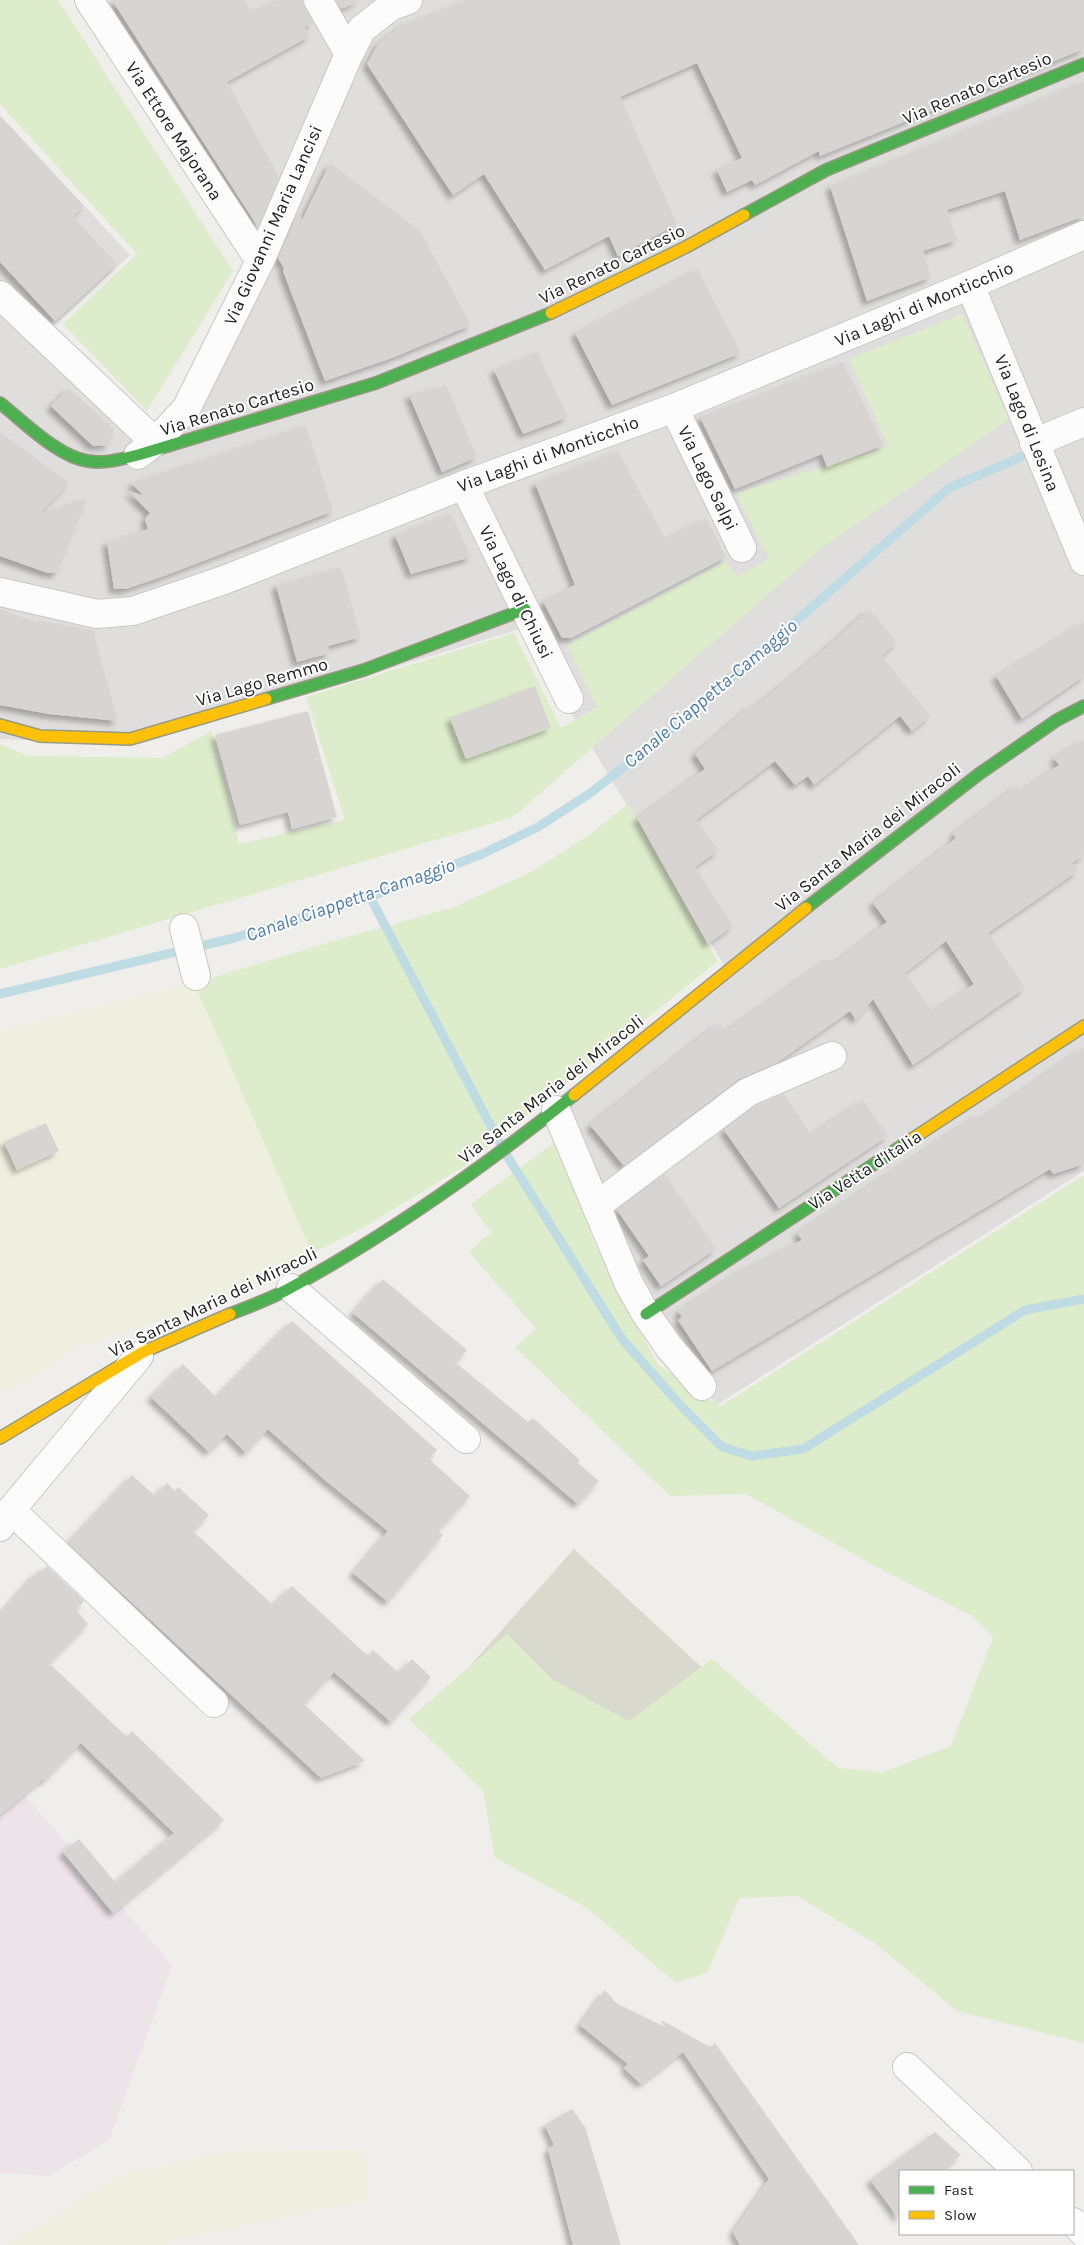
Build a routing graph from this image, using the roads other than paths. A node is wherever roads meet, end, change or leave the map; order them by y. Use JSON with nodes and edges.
{"nodes":[{"id":1,"x":89,"y":0,"type":"edge"},
{"id":2,"x":318,"y":0,"type":"edge"},
{"id":3,"x":408,"y":0,"type":"edge"},
{"id":4,"x":349,"y":54,"type":"junction"},
{"id":5,"x":1084,"y":64,"type":"edge"},
{"id":6,"x":1084,"y":235,"type":"edge"},
{"id":7,"x":260,"y":261,"type":"junction"},
{"id":8,"x":970,"y":285,"type":"junction"},
{"id":9,"x":0,"y":295,"type":"edge"},
{"id":10,"x":0,"y":403,"type":"edge"},
{"id":11,"x":674,"y":408,"type":"junction"},
{"id":12,"x":1084,"y":422,"type":"edge"},
{"id":13,"x":1034,"y":443,"type":"junction"},
{"id":14,"x":147,"y":448,"type":"junction"},
{"id":15,"x":464,"y":485,"type":"junction"},
{"id":16,"x":742,"y":548,"type":"dead end"},
{"id":17,"x":1084,"y":561,"type":"edge"},
{"id":18,"x":0,"y":592,"type":"edge"},
{"id":19,"x":525,"y":609,"type":"junction"},
{"id":20,"x":569,"y":699,"type":"dead end"},
{"id":21,"x":1084,"y":706,"type":"edge"},
{"id":22,"x":0,"y":726,"type":"edge"},
{"id":23,"x":184,"y":928,"type":"dead end"},
{"id":24,"x":196,"y":976,"type":"dead end"},
{"id":25,"x":1084,"y":1026,"type":"edge"},
{"id":26,"x":832,"y":1056,"type":"dead end"},
{"id":27,"x":556,"y":1110,"type":"junction"},
{"id":28,"x":596,"y":1206,"type":"junction"},
{"id":29,"x":291,"y":1288,"type":"junction"},
{"id":30,"x":646,"y":1314,"type":"junction"},
{"id":31,"x":143,"y":1352,"type":"junction"},
{"id":32,"x":702,"y":1386,"type":"dead end"},
{"id":33,"x":0,"y":1438,"type":"edge"},
{"id":34,"x":466,"y":1439,"type":"dead end"},
{"id":35,"x":6,"y":1519,"type":"edge"},
{"id":36,"x":214,"y":1703,"type":"dead end"},
{"id":37,"x":907,"y":2068,"type":"dead end"},
{"id":38,"x":1017,"y":2170,"type":"edge"},
{"id":39,"x":1074,"y":2223,"type":"edge"},
{"id":40,"x":1084,"y":2233,"type":"edge"}],
"edges":[{"from":1,"to":7,"type":"street","name":"Via Ettore Majorana"},
{"from":2,"to":4,"type":"street"},
{"from":3,"to":4,"type":"street","name":"Via Giovanni Maria Lancisi"},
{"from":4,"to":7,"type":"street","name":"Via Giovanni Maria Lancisi"},
{"from":5,"to":14,"type":"street","name":"Via Renato Cartesio"},
{"from":6,"to":8,"type":"street","name":"Via Laghi di Monticchio"},
{"from":7,"to":14,"type":"street","name":"Via Giovanni Maria Lancisi"},
{"from":8,"to":11,"type":"street","name":"Via Laghi di Monticchio"},
{"from":8,"to":13,"type":"street","name":"Via Lago di Lesina"},
{"from":9,"to":14,"type":"street"},
{"from":10,"to":14,"type":"street","name":"Via Renato Cartesio"},
{"from":11,"to":15,"type":"street","name":"Via Laghi di Monticchio"},
{"from":11,"to":16,"type":"street","name":"Via Lago Salpi"},
{"from":12,"to":13,"type":"street"},
{"from":13,"to":17,"type":"street","name":"Via Lago di Lesina"},
{"from":15,"to":18,"type":"street","name":"Via Laghi di Monticchio"},
{"from":15,"to":19,"type":"street","name":"Via Lago di Chiusi"},
{"from":19,"to":20,"type":"street","name":"Via Lago di Chiusi"},
{"from":19,"to":22,"type":"street","name":"Via Lago Remmo"},
{"from":21,"to":27,"type":"street","name":"Via Santa Maria dei Miracoli"},
{"from":23,"to":24,"type":"street"},
{"from":25,"to":30,"type":"street","name":"Via Vetta d'Italia"},
{"from":26,"to":28,"type":"street"},
{"from":27,"to":28,"type":"street"},
{"from":27,"to":29,"type":"street","name":"Via Santa Maria dei Miracoli"},
{"from":28,"to":30,"type":"street"},
{"from":29,"to":31,"type":"street","name":"Via Santa Maria dei Miracoli"},
{"from":29,"to":34,"type":"street"},
{"from":30,"to":32,"type":"street"},
{"from":31,"to":33,"type":"street","name":"Via Santa Maria dei Miracoli"},
{"from":31,"to":35,"type":"street"},
{"from":35,"to":36,"type":"street"},
{"from":37,"to":38,"type":"street"},
{"from":39,"to":40,"type":"street"}]}
